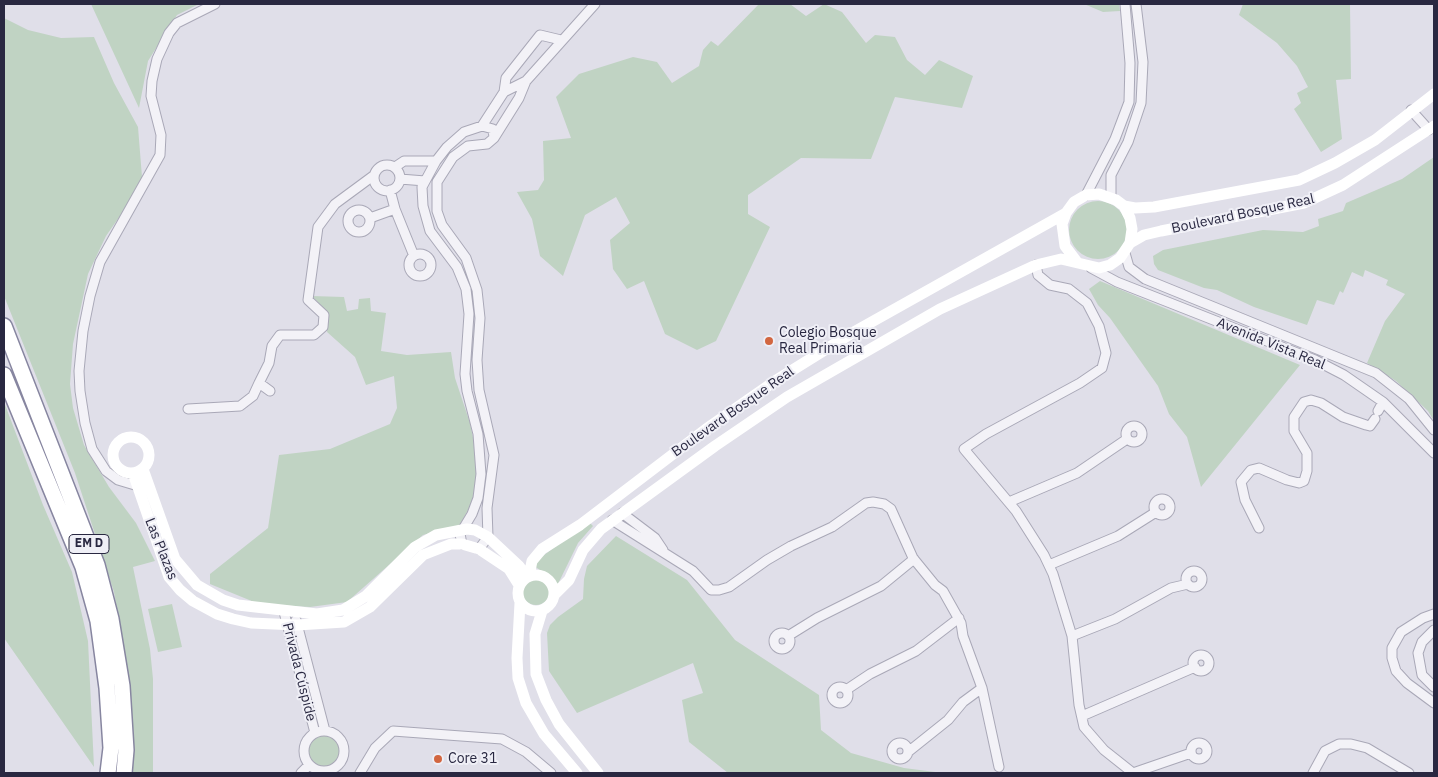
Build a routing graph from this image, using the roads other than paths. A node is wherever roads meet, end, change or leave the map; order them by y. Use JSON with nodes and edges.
{"nodes":[{"id":1,"x":215,"y":4,"type":"edge"},
{"id":2,"x":595,"y":4,"type":"edge"},
{"id":3,"x":1124,"y":4,"type":"edge"},
{"id":4,"x":1136,"y":4,"type":"edge"},
{"id":5,"x":562,"y":40,"type":"junction"},
{"id":6,"x":526,"y":81,"type":"junction"},
{"id":7,"x":504,"y":92,"type":"junction"},
{"id":8,"x":1434,"y":94,"type":"edge"},
{"id":9,"x":519,"y":98,"type":"junction"},
{"id":10,"x":1411,"y":110,"type":"junction"},
{"id":11,"x":482,"y":126,"type":"junction"},
{"id":12,"x":1432,"y":128,"type":"edge"},
{"id":13,"x":494,"y":138,"type":"junction"},
{"id":14,"x":436,"y":161,"type":"junction"},
{"id":15,"x":395,"y":167,"type":"junction"},
{"id":16,"x":373,"y":176,"type":"junction"},
{"id":17,"x":400,"y":179,"type":"junction"},
{"id":18,"x":425,"y":181,"type":"junction"},
{"id":19,"x":353,"y":188,"type":"junction"},
{"id":20,"x":378,"y":188,"type":"junction"},
{"id":21,"x":390,"y":190,"type":"junction"},
{"id":22,"x":1086,"y":196,"type":"junction"},
{"id":23,"x":1111,"y":197,"type":"junction"},
{"id":24,"x":1124,"y":206,"type":"junction"},
{"id":25,"x":395,"y":210,"type":"junction"},
{"id":26,"x":1066,"y":213,"type":"junction"},
{"id":27,"x":370,"y":218,"type":"dead end"},
{"id":28,"x":1128,"y":248,"type":"junction"},
{"id":29,"x":414,"y":256,"type":"dead end"},
{"id":30,"x":1082,"y":264,"type":"junction"},
{"id":31,"x":1036,"y":265,"type":"junction"},
{"id":32,"x":4,"y":326,"type":"edge"},
{"id":33,"x":4,"y":375,"type":"edge"},
{"id":34,"x":259,"y":383,"type":"junction"},
{"id":35,"x":270,"y":392,"type":"dead end"},
{"id":36,"x":1383,"y":402,"type":"junction"},
{"id":37,"x":736,"y":408,"type":"junction"},
{"id":38,"x":188,"y":409,"type":"dead end"},
{"id":39,"x":747,"y":423,"type":"junction"},
{"id":40,"x":1434,"y":430,"type":"edge"},
{"id":41,"x":1127,"y":439,"type":"dead end"},
{"id":42,"x":1434,"y":454,"type":"edge"},
{"id":43,"x":138,"y":486,"type":"junction"},
{"id":44,"x":1009,"y":502,"type":"junction"},
{"id":45,"x":1156,"y":512,"type":"dead end"},
{"id":46,"x":617,"y":516,"type":"junction"},
{"id":47,"x":1259,"y":528,"type":"dead end"},
{"id":48,"x":462,"y":530,"type":"junction"},
{"id":49,"x":488,"y":536,"type":"junction"},
{"id":50,"x":462,"y":544,"type":"junction"},
{"id":51,"x":478,"y":549,"type":"junction"},
{"id":52,"x":914,"y":559,"type":"junction"},
{"id":53,"x":1049,"y":565,"type":"junction"},
{"id":54,"x":525,"y":580,"type":"junction"},
{"id":55,"x":1188,"y":584,"type":"dead end"},
{"id":56,"x":554,"y":596,"type":"junction"},
{"id":57,"x":520,"y":603,"type":"junction"},
{"id":58,"x":542,"y":611,"type":"junction"},
{"id":59,"x":289,"y":612,"type":"junction"},
{"id":60,"x":1434,"y":614,"type":"edge"},
{"id":61,"x":959,"y":618,"type":"junction"},
{"id":62,"x":292,"y":625,"type":"junction"},
{"id":63,"x":1434,"y":630,"type":"edge"},
{"id":64,"x":788,"y":636,"type":"dead end"},
{"id":65,"x":1072,"y":636,"type":"junction"},
{"id":66,"x":1195,"y":667,"type":"dead end"},
{"id":67,"x":1434,"y":687,"type":"edge"},
{"id":68,"x":982,"y":688,"type":"junction"},
{"id":69,"x":846,"y":690,"type":"dead end"},
{"id":70,"x":1434,"y":703,"type":"edge"},
{"id":71,"x":1082,"y":716,"type":"junction"},
{"id":72,"x":325,"y":731,"type":"junction"},
{"id":73,"x":315,"y":733,"type":"junction"},
{"id":74,"x":908,"y":752,"type":"dead end"},
{"id":75,"x":1191,"y":753,"type":"dead end"},
{"id":76,"x":309,"y":765,"type":"junction"},
{"id":77,"x":999,"y":768,"type":"dead end"},
{"id":78,"x":341,"y":770,"type":"edge"},
{"id":79,"x":108,"y":773,"type":"edge"},
{"id":80,"x":124,"y":773,"type":"edge"},
{"id":81,"x":301,"y":773,"type":"edge"},
{"id":82,"x":360,"y":773,"type":"edge"},
{"id":83,"x":552,"y":773,"type":"edge"},
{"id":84,"x":577,"y":773,"type":"edge"},
{"id":85,"x":598,"y":773,"type":"edge"},
{"id":86,"x":1133,"y":773,"type":"edge"},
{"id":87,"x":1313,"y":773,"type":"edge"},
{"id":88,"x":1409,"y":773,"type":"edge"}],
"edges":[{"from":1,"to":43,"type":"street"},
{"from":2,"to":5,"type":"street"},
{"from":3,"to":22,"type":"street"},
{"from":4,"to":23,"type":"street"},
{"from":5,"to":6,"type":"street"},
{"from":5,"to":7,"type":"street"},
{"from":6,"to":7,"type":"street"},
{"from":6,"to":9,"type":"street"},
{"from":7,"to":9,"type":"street"},
{"from":7,"to":11,"type":"street"},
{"from":8,"to":10,"type":"street","name":"Boulevard Bosque Real"},
{"from":9,"to":13,"type":"street"},
{"from":10,"to":12,"type":"street","name":"Boulevard Bosque Real"},
{"from":10,"to":24,"type":"street","name":"Boulevard Bosque Real"},
{"from":11,"to":13,"type":"street"},
{"from":11,"to":14,"type":"street"},
{"from":12,"to":28,"type":"street","name":"Boulevard Bosque Real"},
{"from":13,"to":49,"type":"street"},
{"from":14,"to":15,"type":"street"},
{"from":14,"to":18,"type":"street"},
{"from":15,"to":16,"type":"street"},
{"from":15,"to":17,"type":"street"},
{"from":16,"to":19,"type":"street"},
{"from":16,"to":20,"type":"street"},
{"from":17,"to":18,"type":"street"},
{"from":17,"to":21,"type":"street"},
{"from":18,"to":48,"type":"street"},
{"from":19,"to":20,"type":"street"},
{"from":19,"to":34,"type":"street"},
{"from":20,"to":21,"type":"street"},
{"from":21,"to":25,"type":"street"},
{"from":22,"to":23,"type":"street"},
{"from":22,"to":26,"type":"street"},
{"from":23,"to":24,"type":"street"},
{"from":24,"to":28,"type":"street"},
{"from":25,"to":27,"type":"street"},
{"from":25,"to":29,"type":"street"},
{"from":26,"to":30,"type":"street"},
{"from":26,"to":37,"type":"street","name":"Boulevard Bosque Real"},
{"from":28,"to":30,"type":"street"},
{"from":28,"to":40,"type":"street","name":"Avenida Vista Real"},
{"from":30,"to":31,"type":"street","name":"Boulevard Bosque Real"},
{"from":30,"to":36,"type":"street","name":"Avenida Vista Real"},
{"from":31,"to":39,"type":"street","name":"Boulevard Bosque Real"},
{"from":31,"to":44,"type":"street"},
{"from":32,"to":80,"type":"highway","number":"EM D"},
{"from":33,"to":79,"type":"highway","number":"EM D"},
{"from":34,"to":35,"type":"street"},
{"from":34,"to":38,"type":"street"},
{"from":36,"to":42,"type":"street","name":"Avenida Vista Real"},
{"from":36,"to":47,"type":"street"},
{"from":37,"to":39,"type":"street"},
{"from":37,"to":54,"type":"street","name":"Boulevard Bosque Real"},
{"from":39,"to":46,"type":"street","name":"Boulevard Bosque Real"},
{"from":41,"to":44,"type":"street"},
{"from":43,"to":59,"type":"street","name":"Las Plazas"},
{"from":43,"to":62,"type":"street","name":"Las Plazas"},
{"from":44,"to":53,"type":"street"},
{"from":45,"to":53,"type":"street"},
{"from":46,"to":52,"type":"street"},
{"from":46,"to":56,"type":"street","name":"Boulevard Bosque Real"},
{"from":48,"to":49,"type":"street"},
{"from":48,"to":50,"type":"street"},
{"from":48,"to":59,"type":"street","name":"Las Plazas"},
{"from":49,"to":51,"type":"street"},
{"from":49,"to":54,"type":"street"},
{"from":50,"to":51,"type":"street"},
{"from":50,"to":62,"type":"street","name":"Las Plazas"},
{"from":51,"to":54,"type":"street"},
{"from":52,"to":61,"type":"street"},
{"from":52,"to":64,"type":"street"},
{"from":53,"to":65,"type":"street"},
{"from":54,"to":56,"type":"street"},
{"from":54,"to":57,"type":"street"},
{"from":55,"to":65,"type":"street"},
{"from":56,"to":58,"type":"street"},
{"from":57,"to":58,"type":"street"},
{"from":57,"to":84,"type":"street"},
{"from":58,"to":85,"type":"street"},
{"from":59,"to":62,"type":"street","name":"Privada Cúspide"},
{"from":60,"to":70,"type":"street"},
{"from":61,"to":68,"type":"street"},
{"from":61,"to":69,"type":"street"},
{"from":62,"to":72,"type":"street","name":"Privada Cúspide"},
{"from":62,"to":73,"type":"street","name":"Privada Cúspide"},
{"from":63,"to":67,"type":"street"},
{"from":65,"to":71,"type":"street"},
{"from":66,"to":71,"type":"street"},
{"from":68,"to":74,"type":"street"},
{"from":68,"to":77,"type":"street"},
{"from":71,"to":86,"type":"street"},
{"from":72,"to":73,"type":"street"},
{"from":72,"to":78,"type":"street"},
{"from":73,"to":76,"type":"street"},
{"from":75,"to":86,"type":"street"},
{"from":76,"to":78,"type":"street"},
{"from":76,"to":81,"type":"street"},
{"from":82,"to":83,"type":"street"},
{"from":87,"to":88,"type":"street"}]}
